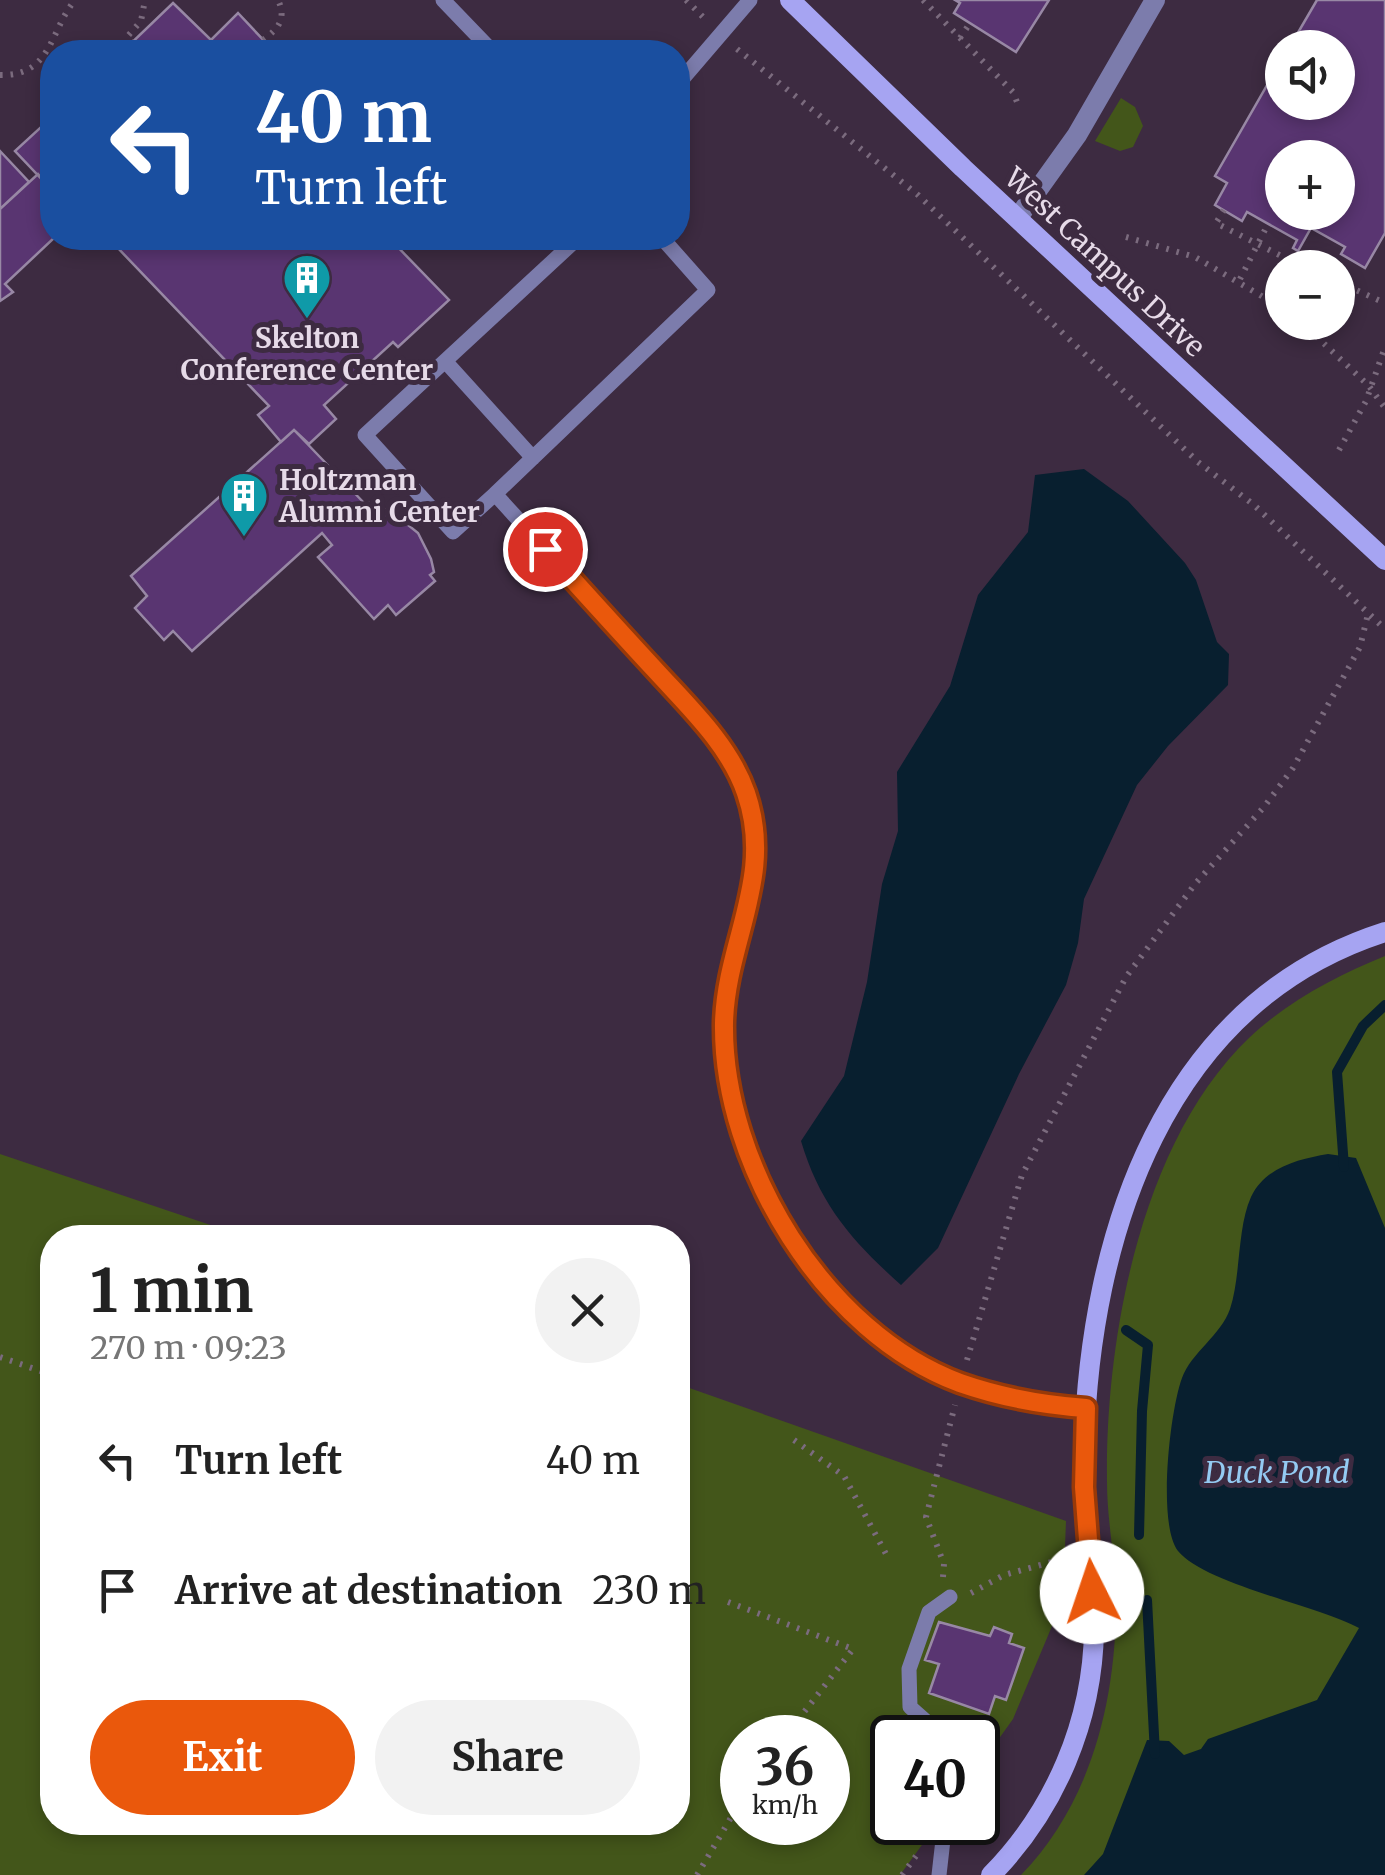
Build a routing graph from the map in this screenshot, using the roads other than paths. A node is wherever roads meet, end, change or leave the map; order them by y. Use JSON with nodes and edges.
{"nodes":[{"id":1,"x":443,"y":0,"type":"edge"},
{"id":2,"x":750,"y":0,"type":"edge"},
{"id":3,"x":790,"y":0,"type":"edge"},
{"id":4,"x":1154,"y":0,"type":"edge"},
{"id":5,"x":481,"y":40,"type":"edge"},
{"id":6,"x":690,"y":69,"type":"edge"},
{"id":7,"x":1018,"y":216,"type":"junction"},
{"id":8,"x":565,"y":250,"type":"edge"},
{"id":9,"x":673,"y":250,"type":"edge"},
{"id":10,"x":445,"y":361,"type":"junction"},
{"id":11,"x":533,"y":458,"type":"junction"},
{"id":12,"x":495,"y":494,"type":"junction"},
{"id":13,"x":1385,"y":560,"type":"edge"},
{"id":14,"x":1385,"y":932,"type":"edge"},
{"id":15,"x":1086,"y":1408,"type":"junction"},
{"id":16,"x":950,"y":1597,"type":"road end"},
{"id":17,"x":919,"y":1715,"type":"edge"},
{"id":18,"x":942,"y":1845,"type":"edge"},
{"id":19,"x":939,"y":1875,"type":"edge"},
{"id":20,"x":991,"y":1875,"type":"edge"}],
"edges":[{"from":1,"to":5,"type":"lane"},
{"from":2,"to":6,"type":"lane"},
{"from":3,"to":7,"type":"street","name":"West Campus Drive"},
{"from":4,"to":7,"type":"street"},
{"from":7,"to":13,"type":"street","name":"West Campus Drive"},
{"from":8,"to":10,"type":"lane"},
{"from":9,"to":11,"type":"lane"},
{"from":10,"to":11,"type":"lane"},
{"from":10,"to":12,"type":"lane"},
{"from":11,"to":12,"type":"lane"},
{"from":12,"to":15,"type":"lane"},
{"from":14,"to":15,"type":"street"},
{"from":15,"to":20,"type":"street"},
{"from":16,"to":17,"type":"lane"},
{"from":18,"to":19,"type":"lane"}]}
